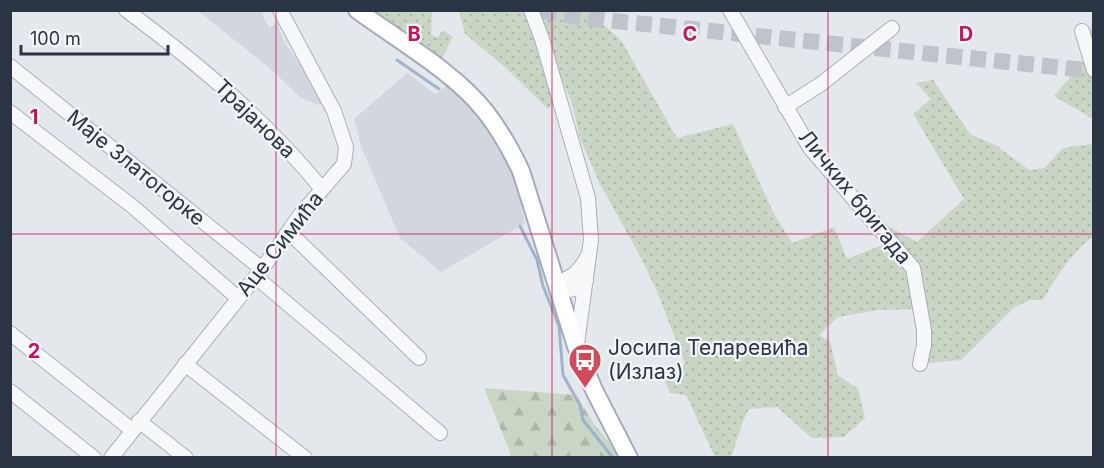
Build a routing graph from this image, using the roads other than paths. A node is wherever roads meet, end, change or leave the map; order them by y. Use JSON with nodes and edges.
{"nodes":[{"id":1,"x":126,"y":10,"type":"edge"},
{"id":2,"x":280,"y":10,"type":"edge"},
{"id":3,"x":357,"y":10,"type":"edge"},
{"id":4,"x":531,"y":10,"type":"edge"},
{"id":5,"x":730,"y":10,"type":"edge"},
{"id":6,"x":892,"y":28,"type":"dead end"},
{"id":7,"x":1082,"y":31,"type":"dead end"},
{"id":8,"x":10,"y":66,"type":"edge"},
{"id":9,"x":1094,"y":70,"type":"edge"},
{"id":10,"x":785,"y":107,"type":"junction"},
{"id":11,"x":10,"y":112,"type":"edge"},
{"id":12,"x":322,"y":189,"type":"junction"},
{"id":13,"x":289,"y":232,"type":"junction"},
{"id":14,"x":589,"y":253,"type":"junction"},
{"id":15,"x":259,"y":273,"type":"junction"},
{"id":16,"x":586,"y":280,"type":"junction"},
{"id":17,"x":558,"y":285,"type":"junction"},
{"id":18,"x":238,"y":298,"type":"junction"},
{"id":19,"x":10,"y":333,"type":"edge"},
{"id":20,"x":576,"y":346,"type":"junction"},
{"id":21,"x":419,"y":358,"type":"dead end"},
{"id":22,"x":185,"y":364,"type":"junction"},
{"id":23,"x":920,"y":364,"type":"dead end"},
{"id":24,"x":10,"y":391,"type":"edge"},
{"id":25,"x":135,"y":426,"type":"junction"},
{"id":26,"x":440,"y":433,"type":"dead end"},
{"id":27,"x":94,"y":458,"type":"edge"},
{"id":28,"x":111,"y":458,"type":"edge"},
{"id":29,"x":186,"y":458,"type":"edge"},
{"id":30,"x":306,"y":458,"type":"edge"},
{"id":31,"x":629,"y":458,"type":"edge"}],
"edges":[{"from":1,"to":12,"type":"street","name":"Трајанова"},
{"from":2,"to":12,"type":"street","name":"Аце Симића"},
{"from":3,"to":17,"type":"main road"},
{"from":4,"to":14,"type":"street"},
{"from":5,"to":10,"type":"street","name":"Личких бригада"},
{"from":6,"to":10,"type":"street"},
{"from":7,"to":9,"type":"street"},
{"from":8,"to":15,"type":"street","name":"Маје Златогорке"},
{"from":10,"to":23,"type":"street","name":"Личких бригада"},
{"from":11,"to":18,"type":"street"},
{"from":12,"to":13,"type":"street","name":"Аце Симића"},
{"from":13,"to":15,"type":"street","name":"Аце Симића"},
{"from":13,"to":21,"type":"street"},
{"from":14,"to":16,"type":"street"},
{"from":14,"to":17,"type":"street"},
{"from":15,"to":18,"type":"street","name":"Аце Симића"},
{"from":15,"to":26,"type":"street","name":"Маје Златогорке"},
{"from":16,"to":17,"type":"street"},
{"from":16,"to":20,"type":"street"},
{"from":17,"to":20,"type":"main road"},
{"from":18,"to":22,"type":"street","name":"Аце Симића"},
{"from":19,"to":25,"type":"street"},
{"from":20,"to":31,"type":"main road"},
{"from":22,"to":25,"type":"street","name":"Аце Симића"},
{"from":22,"to":30,"type":"street"},
{"from":24,"to":27,"type":"street"},
{"from":25,"to":28,"type":"street","name":"Аце Симића"},
{"from":25,"to":29,"type":"street"}]}
